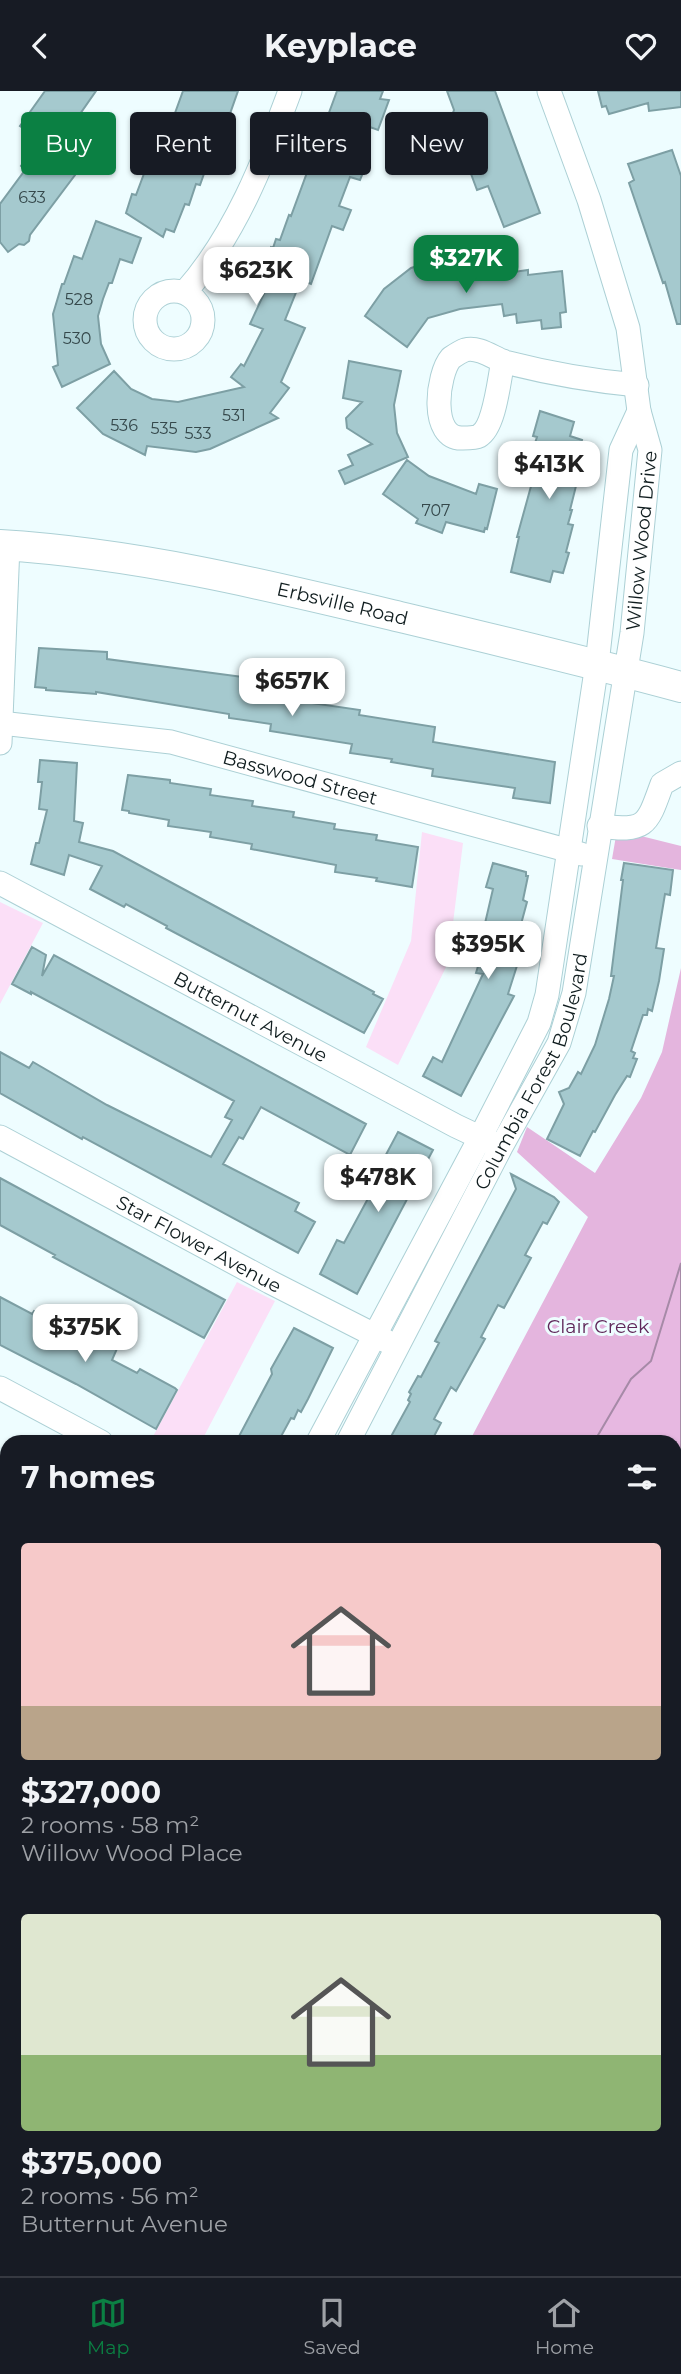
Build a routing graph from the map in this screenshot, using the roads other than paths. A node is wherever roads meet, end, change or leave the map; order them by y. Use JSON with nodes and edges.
{"nodes":[{"id":1,"x":290,"y":91,"type":"edge"},
{"id":2,"x":549,"y":91,"type":"edge"},
{"id":3,"x":185,"y":292,"type":"dead end"},
{"id":4,"x":503,"y":361,"type":"dead end"},
{"id":5,"x":637,"y":385,"type":"junction"},
{"id":6,"x":639,"y":411,"type":"junction"},
{"id":7,"x":4,"y":545,"type":"edge"},
{"id":8,"x":611,"y":668,"type":"junction"},
{"id":9,"x":681,"y":687,"type":"edge"},
{"id":10,"x":1,"y":730,"type":"edge"},
{"id":11,"x":681,"y":773,"type":"edge"},
{"id":12,"x":599,"y":826,"type":"junction"},
{"id":13,"x":569,"y":850,"type":"junction"},
{"id":14,"x":594,"y":858,"type":"junction"},
{"id":15,"x":0,"y":883,"type":"edge"},
{"id":16,"x":0,"y":1137,"type":"edge"},
{"id":17,"x":491,"y":1143,"type":"junction"},
{"id":18,"x":375,"y":1336,"type":"junction"},
{"id":19,"x":399,"y":1347,"type":"junction"},
{"id":20,"x":0,"y":1388,"type":"edge"},
{"id":21,"x":88,"y":1435,"type":"edge"},
{"id":22,"x":322,"y":1435,"type":"edge"},
{"id":23,"x":352,"y":1435,"type":"edge"}],
"edges":[{"from":1,"to":3,"type":"street"},
{"from":2,"to":5,"type":"street","name":"Willow Wood Drive"},
{"from":4,"to":5,"type":"street"},
{"from":5,"to":6,"type":"street","name":"Willow Wood Drive"},
{"from":6,"to":8,"type":"street","name":"Willow Wood Drive"},
{"from":6,"to":8,"type":"street","name":"Willow Wood Drive"},
{"from":7,"to":8,"type":"main road","name":"Erbsville Road"},
{"from":7,"to":10,"type":"street"},
{"from":8,"to":9,"type":"main road","name":"Erbsville Road"},
{"from":8,"to":12,"type":"street","name":"Columbia Forest Boulevard"},
{"from":8,"to":13,"type":"street","name":"Columbia Forest Boulevard"},
{"from":10,"to":13,"type":"street","name":"Basswood Street"},
{"from":11,"to":12,"type":"street"},
{"from":12,"to":14,"type":"street","name":"Columbia Forest Boulevard"},
{"from":13,"to":14,"type":"street","name":"Basswood Street"},
{"from":13,"to":17,"type":"street","name":"Columbia Forest Boulevard"},
{"from":14,"to":17,"type":"street","name":"Columbia Forest Boulevard"},
{"from":15,"to":17,"type":"street","name":"Butternut Avenue"},
{"from":16,"to":18,"type":"street","name":"Star Flower Avenue"},
{"from":17,"to":18,"type":"street","name":"Columbia Forest Boulevard"},
{"from":17,"to":19,"type":"street","name":"Columbia Forest Boulevard"},
{"from":18,"to":19,"type":"street","name":"Star Flower Avenue"},
{"from":18,"to":22,"type":"street","name":"Columbia Forest Boulevard"},
{"from":19,"to":23,"type":"street","name":"Columbia Forest Boulevard"},
{"from":20,"to":21,"type":"street"}]}
